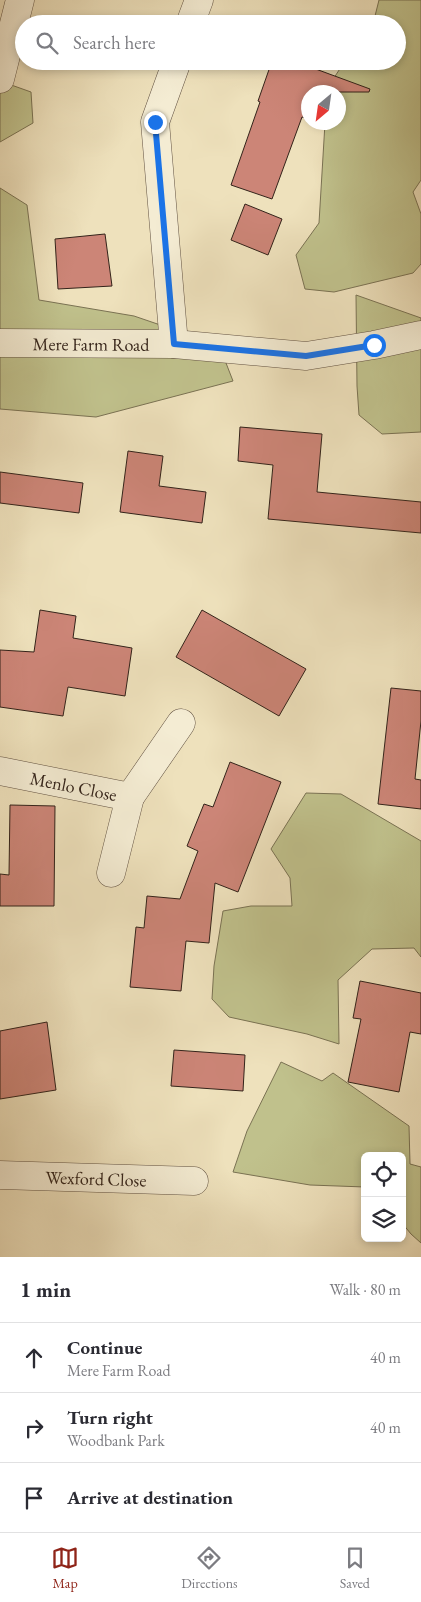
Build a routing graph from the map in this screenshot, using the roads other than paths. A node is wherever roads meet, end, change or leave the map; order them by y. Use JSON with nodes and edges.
{"nodes":[{"id":1,"x":20,"y":0,"type":"edge"},
{"id":2,"x":199,"y":0,"type":"edge"},
{"id":3,"x":16,"y":15,"type":"edge"},
{"id":4,"x":193,"y":15,"type":"edge"},
{"id":5,"x":15,"y":20,"type":"edge"},
{"id":6,"x":174,"y":70,"type":"edge"},
{"id":7,"x":0,"y":79,"type":"edge"},
{"id":8,"x":421,"y":335,"type":"edge"},
{"id":9,"x":0,"y":343,"type":"edge"},
{"id":10,"x":174,"y":344,"type":"junction"},
{"id":11,"x":180,"y":723,"type":"dead end"},
{"id":12,"x":0,"y":771,"type":"edge"},
{"id":13,"x":130,"y":797,"type":"junction"},
{"id":14,"x":111,"y":873,"type":"dead end"},
{"id":15,"x":0,"y":1175,"type":"edge"},
{"id":16,"x":194,"y":1180,"type":"dead end"}],
"edges":[{"from":1,"to":3,"type":"street"},
{"from":2,"to":4,"type":"street"},
{"from":5,"to":7,"type":"street"},
{"from":6,"to":10,"type":"street"},
{"from":8,"to":10,"type":"street","name":"Mere Farm Road"},
{"from":9,"to":10,"type":"street","name":"Mere Farm Road"},
{"from":11,"to":13,"type":"street"},
{"from":12,"to":13,"type":"street","name":"Menlo Close"},
{"from":13,"to":14,"type":"street","name":"Menlo Close"},
{"from":15,"to":16,"type":"street","name":"Wexford Close"}]}
